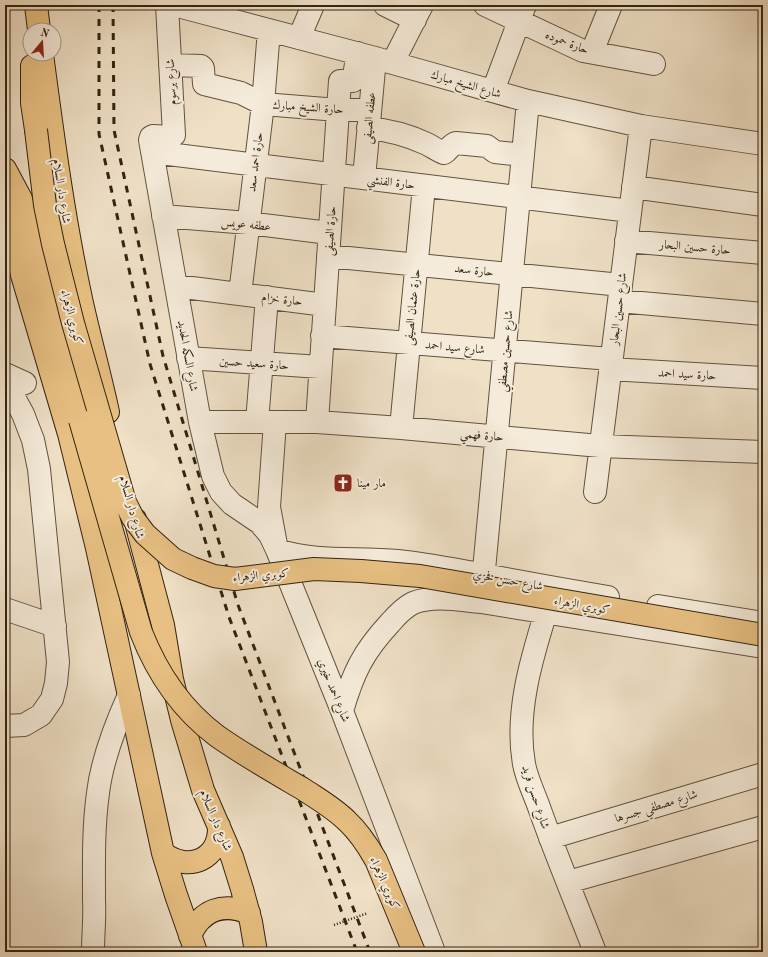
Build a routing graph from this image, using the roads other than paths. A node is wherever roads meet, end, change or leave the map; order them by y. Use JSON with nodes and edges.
{"nodes":[{"id":1,"x":167,"y":5,"type":"edge"},
{"id":2,"x":174,"y":5,"type":"edge"},
{"id":3,"x":313,"y":5,"type":"edge"},
{"id":4,"x":385,"y":5,"type":"edge"},
{"id":5,"x":485,"y":5,"type":"edge"},
{"id":6,"x":611,"y":5,"type":"edge"},
{"id":7,"x":418,"y":12,"type":"edge"},
{"id":8,"x":236,"y":13,"type":"edge"},
{"id":9,"x":522,"y":13,"type":"edge"},
{"id":10,"x":269,"y":30,"type":"junction"},
{"id":11,"x":299,"y":38,"type":"junction"},
{"id":12,"x":592,"y":52,"type":"junction"},
{"id":13,"x":375,"y":58,"type":"junction"},
{"id":14,"x":33,"y":62,"type":"edge"},
{"id":15,"x":43,"y":62,"type":"edge"},
{"id":16,"x":654,"y":64,"type":"dead end"},
{"id":17,"x":170,"y":65,"type":"junction"},
{"id":18,"x":493,"y":91,"type":"junction"},
{"id":19,"x":528,"y":101,"type":"junction"},
{"id":20,"x":263,"y":104,"type":"junction"},
{"id":21,"x":338,"y":110,"type":"junction"},
{"id":22,"x":369,"y":119,"type":"junction"},
{"id":23,"x":641,"y":126,"type":"junction"},
{"id":24,"x":763,"y":144,"type":"edge"},
{"id":25,"x":151,"y":145,"type":"junction"},
{"id":26,"x":523,"y":155,"type":"junction"},
{"id":27,"x":255,"y":165,"type":"junction"},
{"id":28,"x":5,"y":169,"type":"edge"},
{"id":29,"x":333,"y":175,"type":"junction"},
{"id":30,"x":364,"y":178,"type":"junction"},
{"id":31,"x":424,"y":186,"type":"junction"},
{"id":32,"x":633,"y":187,"type":"junction"},
{"id":33,"x":5,"y":192,"type":"edge"},
{"id":34,"x":519,"y":198,"type":"junction"},
{"id":35,"x":763,"y":205,"type":"edge"},
{"id":36,"x":630,"y":211,"type":"junction"},
{"id":37,"x":163,"y":216,"type":"junction"},
{"id":38,"x":248,"y":223,"type":"junction"},
{"id":39,"x":329,"y":233,"type":"junction"},
{"id":40,"x":626,"y":241,"type":"junction"},
{"id":41,"x":763,"y":253,"type":"edge"},
{"id":42,"x":328,"y":256,"type":"junction"},
{"id":43,"x":416,"y":265,"type":"junction"},
{"id":44,"x":512,"y":274,"type":"junction"},
{"id":45,"x":176,"y":286,"type":"junction"},
{"id":46,"x":620,"y":293,"type":"junction"},
{"id":47,"x":240,"y":294,"type":"junction"},
{"id":48,"x":267,"y":297,"type":"junction"},
{"id":49,"x":325,"y":305,"type":"junction"},
{"id":50,"x":763,"y":314,"type":"edge"},
{"id":51,"x":322,"y":336,"type":"junction"},
{"id":52,"x":409,"y":343,"type":"junction"},
{"id":53,"x":505,"y":351,"type":"junction"},
{"id":54,"x":188,"y":358,"type":"junction"},
{"id":55,"x":262,"y":363,"type":"junction"},
{"id":56,"x":611,"y":364,"type":"junction"},
{"id":57,"x":320,"y":367,"type":"junction"},
{"id":58,"x":763,"y":378,"type":"edge"},
{"id":59,"x":52,"y":379,"type":"junction"},
{"id":60,"x":10,"y":383,"type":"edge"},
{"id":61,"x":200,"y":422,"type":"junction"},
{"id":62,"x":266,"y":422,"type":"junction"},
{"id":63,"x":317,"y":422,"type":"junction"},
{"id":64,"x":401,"y":428,"type":"junction"},
{"id":65,"x":497,"y":436,"type":"junction"},
{"id":66,"x":600,"y":446,"type":"junction"},
{"id":67,"x":763,"y":452,"type":"edge"},
{"id":68,"x":595,"y":492,"type":"dead end"},
{"id":69,"x":277,"y":550,"type":"junction"},
{"id":70,"x":483,"y":575,"type":"junction"},
{"id":71,"x":480,"y":602,"type":"junction"},
{"id":72,"x":5,"y":609,"type":"edge"},
{"id":73,"x":546,"y":612,"type":"junction"},
{"id":74,"x":763,"y":623,"type":"edge"},
{"id":75,"x":55,"y":626,"type":"junction"},
{"id":76,"x":763,"y":635,"type":"edge"},
{"id":77,"x":763,"y":646,"type":"edge"},
{"id":78,"x":129,"y":695,"type":"junction"},
{"id":79,"x":342,"y":711,"type":"junction"},
{"id":80,"x":5,"y":726,"type":"edge"},
{"id":81,"x":763,"y":774,"type":"edge"},
{"id":82,"x":219,"y":826,"type":"junction"},
{"id":83,"x":763,"y":827,"type":"edge"},
{"id":84,"x":550,"y":838,"type":"junction"},
{"id":85,"x":163,"y":853,"type":"junction"},
{"id":86,"x":568,"y":882,"type":"junction"},
{"id":87,"x":249,"y":913,"type":"junction"},
{"id":88,"x":193,"y":944,"type":"edge"},
{"id":89,"x":93,"y":952,"type":"edge"},
{"id":90,"x":256,"y":952,"type":"edge"},
{"id":91,"x":414,"y":952,"type":"edge"},
{"id":92,"x":434,"y":952,"type":"edge"},
{"id":93,"x":596,"y":952,"type":"edge"}],
"edges":[{"from":1,"to":17,"type":"street","name":"شارع برسوم"},
{"from":2,"to":8,"type":"street","name":"شارع الشيخ مبارك"},
{"from":3,"to":11,"type":"street"},
{"from":4,"to":7,"type":"street"},
{"from":5,"to":9,"type":"street","name":"حارة حموده"},
{"from":6,"to":12,"type":"street"},
{"from":7,"to":13,"type":"street"},
{"from":8,"to":10,"type":"street","name":"شارع الشيخ مبارك"},
{"from":9,"to":12,"type":"street","name":"حارة حموده"},
{"from":9,"to":18,"type":"street"},
{"from":10,"to":11,"type":"street","name":"شارع الشيخ مبارك"},
{"from":10,"to":20,"type":"street","name":"حارة احمد سعد"},
{"from":11,"to":13,"type":"street","name":"شارع الشيخ مبارك"},
{"from":12,"to":16,"type":"street","name":"حارة حموده"},
{"from":13,"to":18,"type":"street","name":"شارع الشيخ مبارك"},
{"from":13,"to":21,"type":"street","name":"حارة الصيفى"},
{"from":13,"to":22,"type":"street","name":"عطفه الصيفى"},
{"from":14,"to":76,"type":"main road","name":"كوبري الزهراء","bridge":true},
{"from":15,"to":82,"type":"main road","name":"شارع دار السلام"},
{"from":17,"to":20,"type":"street","name":"حارة الشيخ مبارك"},
{"from":17,"to":25,"type":"street","name":"شارع برسوم"},
{"from":18,"to":19,"type":"street","name":"شارع الشيخ مبارك"},
{"from":19,"to":23,"type":"street","name":"شارع الشيخ مبارك"},
{"from":19,"to":26,"type":"street","name":"شارع حسين مصطفي"},
{"from":20,"to":21,"type":"street","name":"حارة الشيخ مبارك"},
{"from":20,"to":27,"type":"street","name":"حارة احمد سعد"},
{"from":21,"to":22,"type":"street","name":"حارة الشيخ مبارك"},
{"from":21,"to":29,"type":"street","name":"حارة الصيفى"},
{"from":22,"to":26,"type":"street","name":"حارة الشيخ مبارك"},
{"from":22,"to":30,"type":"street","name":"عطفه الصيفى"},
{"from":23,"to":24,"type":"street","name":"شارع الشيخ مبارك"},
{"from":23,"to":32,"type":"street","name":"شارع حسين البحار"},
{"from":25,"to":27,"type":"street","name":"حارة الفنشي"},
{"from":25,"to":37,"type":"street","name":"شارع السكه الحديد"},
{"from":26,"to":34,"type":"street","name":"شارع حسين مصطفي"},
{"from":27,"to":29,"type":"street","name":"حارة الفنشي"},
{"from":27,"to":38,"type":"street","name":"حارة احمد سعد"},
{"from":28,"to":91,"type":"main road","name":"كوبري الزهراء","bridge":true},
{"from":29,"to":30,"type":"street","name":"حارة الفنشي"},
{"from":29,"to":39,"type":"street","name":"حارة الصيفى"},
{"from":30,"to":31,"type":"street","name":"حارة الفنشي"},
{"from":31,"to":34,"type":"street","name":"حارة الفنشي"},
{"from":31,"to":43,"type":"street","name":"حارة عثمان الصيفى"},
{"from":32,"to":35,"type":"street"},
{"from":32,"to":36,"type":"street","name":"شارع حسين البحار"},
{"from":33,"to":59,"type":"main road"},
{"from":34,"to":36,"type":"street","name":"حارة الفنشي"},
{"from":34,"to":44,"type":"street","name":"شارع حسين مصطفي"},
{"from":36,"to":40,"type":"street","name":"شارع حسين البحار"},
{"from":37,"to":38,"type":"street","name":"عطفه عويس"},
{"from":37,"to":45,"type":"street","name":"شارع السكه الحديد"},
{"from":38,"to":39,"type":"street","name":"عطفه عويس"},
{"from":38,"to":47,"type":"street","name":"حارة احمد سعد"},
{"from":39,"to":42,"type":"street","name":"حارة الصيفى"},
{"from":40,"to":41,"type":"street","name":"حارة حسين البحار"},
{"from":40,"to":46,"type":"street","name":"شارع حسين البحار"},
{"from":42,"to":43,"type":"street","name":"حارة سعد"},
{"from":42,"to":49,"type":"street","name":"حارة الصيفى"},
{"from":43,"to":44,"type":"street","name":"حارة سعد"},
{"from":43,"to":52,"type":"street","name":"حارة عثمان الصيفى"},
{"from":44,"to":46,"type":"street","name":"حارة سعد"},
{"from":44,"to":53,"type":"street","name":"شارع حسين مصطفي"},
{"from":45,"to":47,"type":"street","name":"حارة خزام"},
{"from":45,"to":54,"type":"street","name":"شارع السكه الحديد"},
{"from":46,"to":50,"type":"street","name":"حارة سعد"},
{"from":46,"to":56,"type":"street","name":"شارع حسين البحار"},
{"from":47,"to":48,"type":"street","name":"حارة خزام"},
{"from":48,"to":49,"type":"street","name":"حارة خزام"},
{"from":48,"to":55,"type":"street","name":"شارع احمد خيري"},
{"from":49,"to":51,"type":"street","name":"حارة الصيفى"},
{"from":51,"to":52,"type":"street","name":"شارع سيد احمد"},
{"from":51,"to":57,"type":"street","name":"حارة الصيفى"},
{"from":52,"to":53,"type":"street","name":"شارع سيد احمد"},
{"from":52,"to":64,"type":"street","name":"حارة عثمان الصيفى"},
{"from":53,"to":56,"type":"street","name":"شارع سيد احمد"},
{"from":53,"to":65,"type":"street","name":"شارع حسين مصطفي"},
{"from":54,"to":55,"type":"street","name":"حارة سعيد حسين"},
{"from":54,"to":61,"type":"street","name":"شارع السكه الحديد"},
{"from":55,"to":57,"type":"street","name":"حارة سعيد حسين"},
{"from":55,"to":62,"type":"street","name":"شارع احمد خيري"},
{"from":56,"to":58,"type":"street","name":"حارة سيد احمد"},
{"from":56,"to":66,"type":"street","name":"شارع حسين البحار"},
{"from":57,"to":63,"type":"street","name":"حارة الصيفى"},
{"from":59,"to":60,"type":"street"},
{"from":59,"to":78,"type":"main road"},
{"from":60,"to":75,"type":"street"},
{"from":61,"to":62,"type":"street","name":"حارة فهمي"},
{"from":61,"to":69,"type":"street","name":"شارع السكه الحديد"},
{"from":62,"to":63,"type":"street","name":"حارة فهمي"},
{"from":62,"to":69,"type":"street","name":"شارع احمد خيري"},
{"from":63,"to":64,"type":"street","name":"حارة فهمي"},
{"from":64,"to":65,"type":"street","name":"حارة فهمي"},
{"from":65,"to":66,"type":"street","name":"حارة فهمي"},
{"from":65,"to":70,"type":"street","name":"شارع حسين مصطفي"},
{"from":66,"to":67,"type":"street","name":"حارة فهمي"},
{"from":66,"to":68,"type":"street","name":"شارع حسين البحار"},
{"from":69,"to":70,"type":"street","name":"شارع حسن فخري"},
{"from":69,"to":79,"type":"street","name":"شارع احمد خيري"},
{"from":70,"to":71,"type":"street","name":"شارع حسين مصطفي"},
{"from":70,"to":74,"type":"street","name":"شارع حسن فخري"},
{"from":71,"to":73,"type":"street","name":"شارع حسن فخري"},
{"from":71,"to":79,"type":"street","name":"شارع حسن فخري"},
{"from":72,"to":75,"type":"street"},
{"from":73,"to":77,"type":"street","name":"شارع حسن فخري"},
{"from":73,"to":84,"type":"street","name":"شارع حسن فريد"},
{"from":75,"to":80,"type":"street"},
{"from":78,"to":85,"type":"main road"},
{"from":78,"to":89,"type":"street"},
{"from":79,"to":92,"type":"street","name":"شارع احمد خيري"},
{"from":81,"to":84,"type":"street","name":"شارع مصطفي جسرها"},
{"from":82,"to":85,"type":"main road"},
{"from":82,"to":87,"type":"main road","name":"شارع دار السلام"},
{"from":83,"to":86,"type":"street"},
{"from":84,"to":86,"type":"street","name":"شارع حسن فريد"},
{"from":85,"to":88,"type":"main road"},
{"from":86,"to":93,"type":"street","name":"شارع حسن فريد"},
{"from":87,"to":88,"type":"main road"},
{"from":87,"to":90,"type":"main road","name":"شارع دار السلام"}]}
